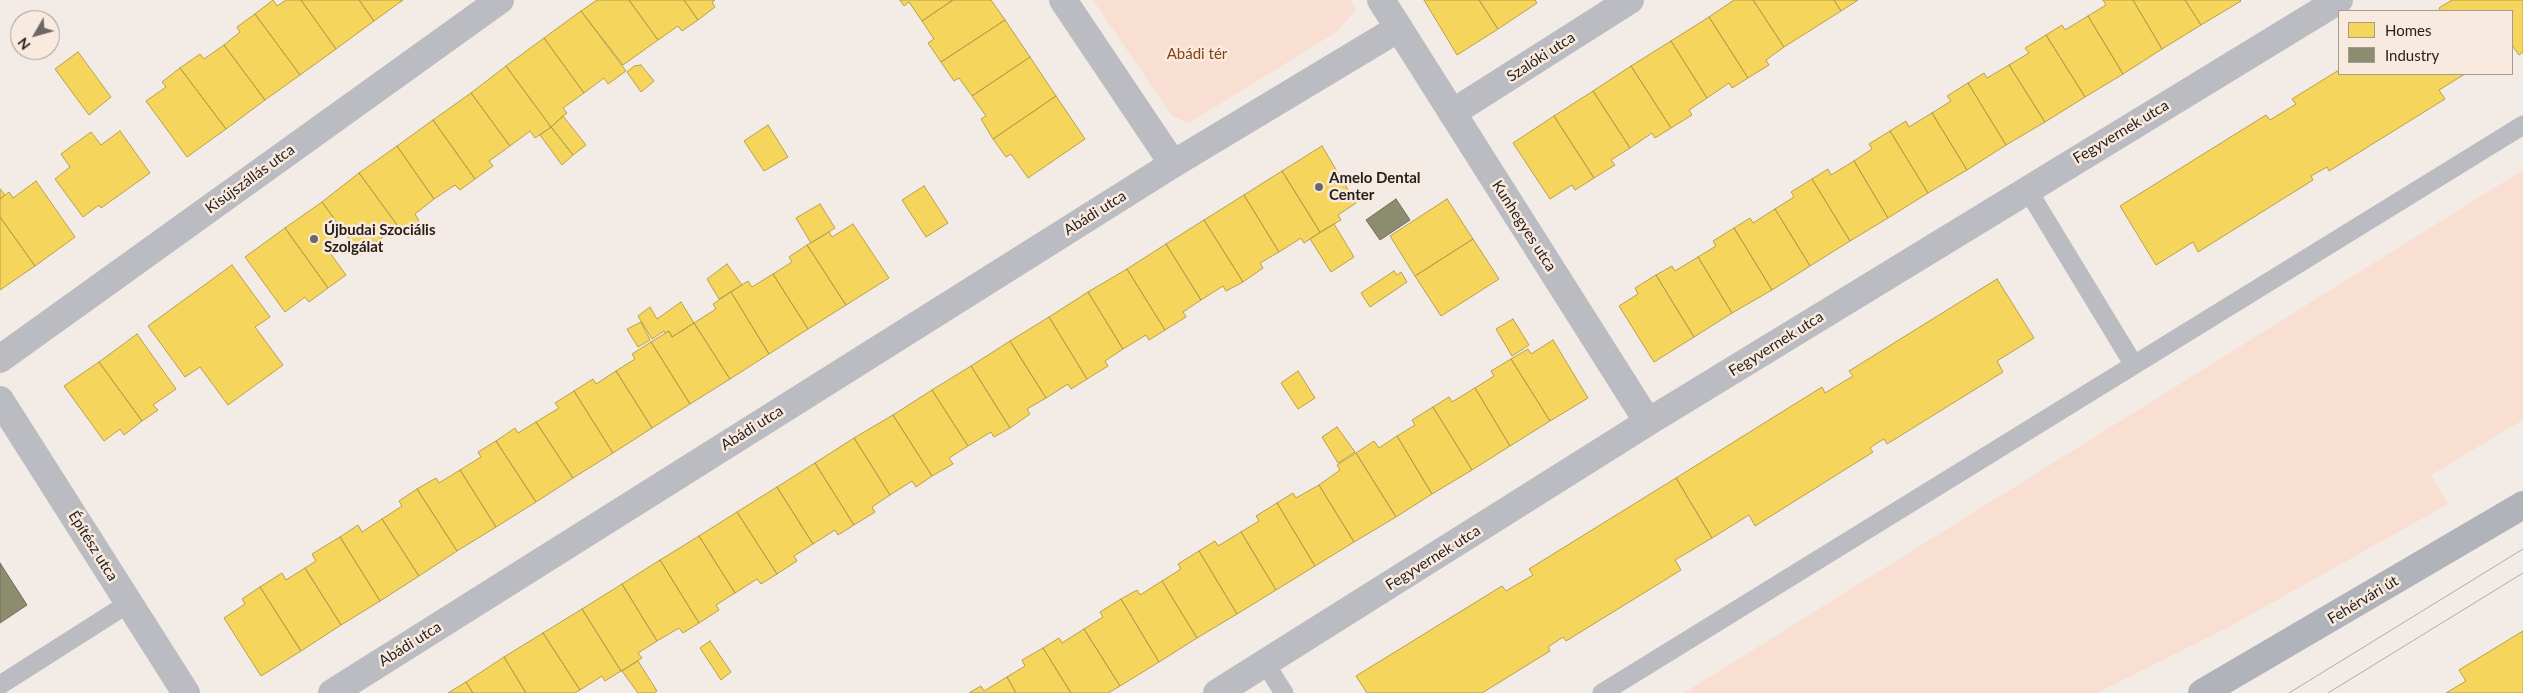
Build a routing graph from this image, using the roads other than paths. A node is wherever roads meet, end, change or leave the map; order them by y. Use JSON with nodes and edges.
{"nodes":[{"id":1,"x":500,"y":0,"type":"edge"},
{"id":2,"x":1063,"y":0,"type":"edge"},
{"id":3,"x":1381,"y":0,"type":"edge"},
{"id":4,"x":1630,"y":0,"type":"edge"},
{"id":5,"x":2339,"y":0,"type":"edge"},
{"id":6,"x":1399,"y":28,"type":"junction"},
{"id":7,"x":1452,"y":113,"type":"junction"},
{"id":8,"x":2523,"y":125,"type":"edge"},
{"id":9,"x":1173,"y":164,"type":"junction"},
{"id":10,"x":2028,"y":189,"type":"junction"},
{"id":11,"x":0,"y":359,"type":"edge"},
{"id":12,"x":2134,"y":365,"type":"junction"},
{"id":13,"x":0,"y":400,"type":"edge"},
{"id":14,"x":1648,"y":422,"type":"junction"},
{"id":15,"x":2523,"y":505,"type":"edge"},
{"id":16,"x":129,"y":603,"type":"junction"},
{"id":17,"x":1265,"y":663,"type":"junction"},
{"id":18,"x":0,"y":685,"type":"edge"},
{"id":19,"x":186,"y":693,"type":"edge"},
{"id":20,"x":332,"y":693,"type":"edge"},
{"id":21,"x":1217,"y":693,"type":"edge"},
{"id":22,"x":1284,"y":693,"type":"edge"},
{"id":23,"x":1602,"y":693,"type":"edge"},
{"id":24,"x":2202,"y":693,"type":"edge"}],
"edges":[{"from":1,"to":11,"type":"street","name":"Kisújszállás utca"},
{"from":2,"to":9,"type":"street"},
{"from":3,"to":6,"type":"street"},
{"from":4,"to":7,"type":"street","name":"Szalóki utca"},
{"from":5,"to":10,"type":"street","name":"Fegyvernek utca"},
{"from":6,"to":7,"type":"street","name":"Kunhegyes utca"},
{"from":6,"to":9,"type":"street"},
{"from":7,"to":14,"type":"street","name":"Kunhegyes utca"},
{"from":8,"to":12,"type":"lane"},
{"from":9,"to":20,"type":"street","name":"Abádi utca"},
{"from":10,"to":12,"type":"lane"},
{"from":10,"to":14,"type":"street","name":"Fegyvernek utca"},
{"from":12,"to":23,"type":"lane"},
{"from":13,"to":16,"type":"street","name":"Építész utca"},
{"from":14,"to":17,"type":"street","name":"Fegyvernek utca"},
{"from":15,"to":24,"type":"street","name":"Fehérvári út"},
{"from":16,"to":18,"type":"lane"},
{"from":16,"to":19,"type":"street","name":"Építész utca"},
{"from":17,"to":21,"type":"street","name":"Fegyvernek utca"},
{"from":17,"to":22,"type":"lane"}]}
